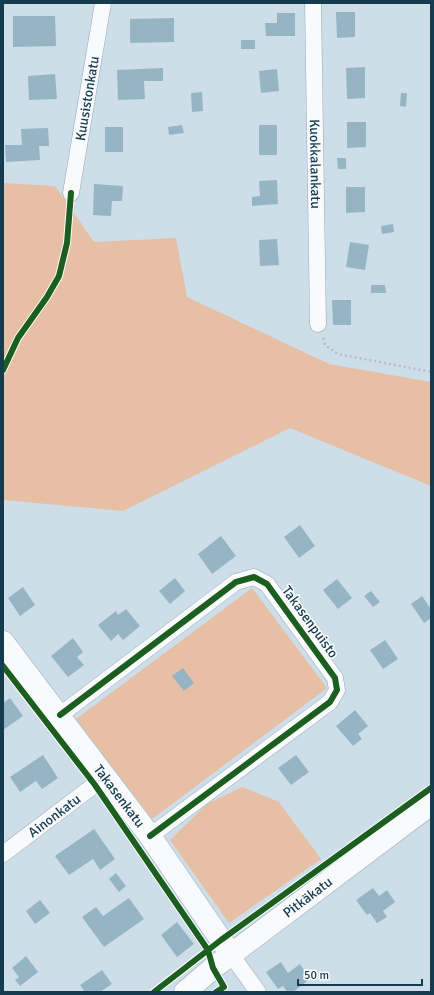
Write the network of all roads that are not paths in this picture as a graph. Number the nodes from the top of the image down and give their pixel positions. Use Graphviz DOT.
graph roads {
  1 [pos="103,3"];
  2 [pos="313,3"];
  3 [pos="71,193"];
  4 [pos="318,324"];
  5 [pos="3,642"];
  6 [pos="60,716"];
  7 [pos="105,777"];
  8 [pos="431,804"];
  9 [pos="150,836"];
  10 [pos="3,854"];
  11 [pos="232,956"];
  12 [pos="185,992"];
  13 [pos="258,992"];
  1 -- 3 [label="street, Kuusistonkatu"];
  2 -- 4 [label="street, Kuokkalankatu"];
  5 -- 6 [label="street, Takasenkatu"];
  6 -- 7 [label="street, Takasenkatu"];
  6 -- 9 [label="street, Takasenpuisto"];
  7 -- 9 [label="street, Takasenkatu"];
  7 -- 10 [label="street, Ainonkatu"];
  8 -- 11 [label="street, Pitkäkatu"];
  9 -- 11 [label="street, Takasenkatu"];
  11 -- 12 [label="street, Pitkäkatu"];
  11 -- 13 [label="street, Takasenkatu"];
}
